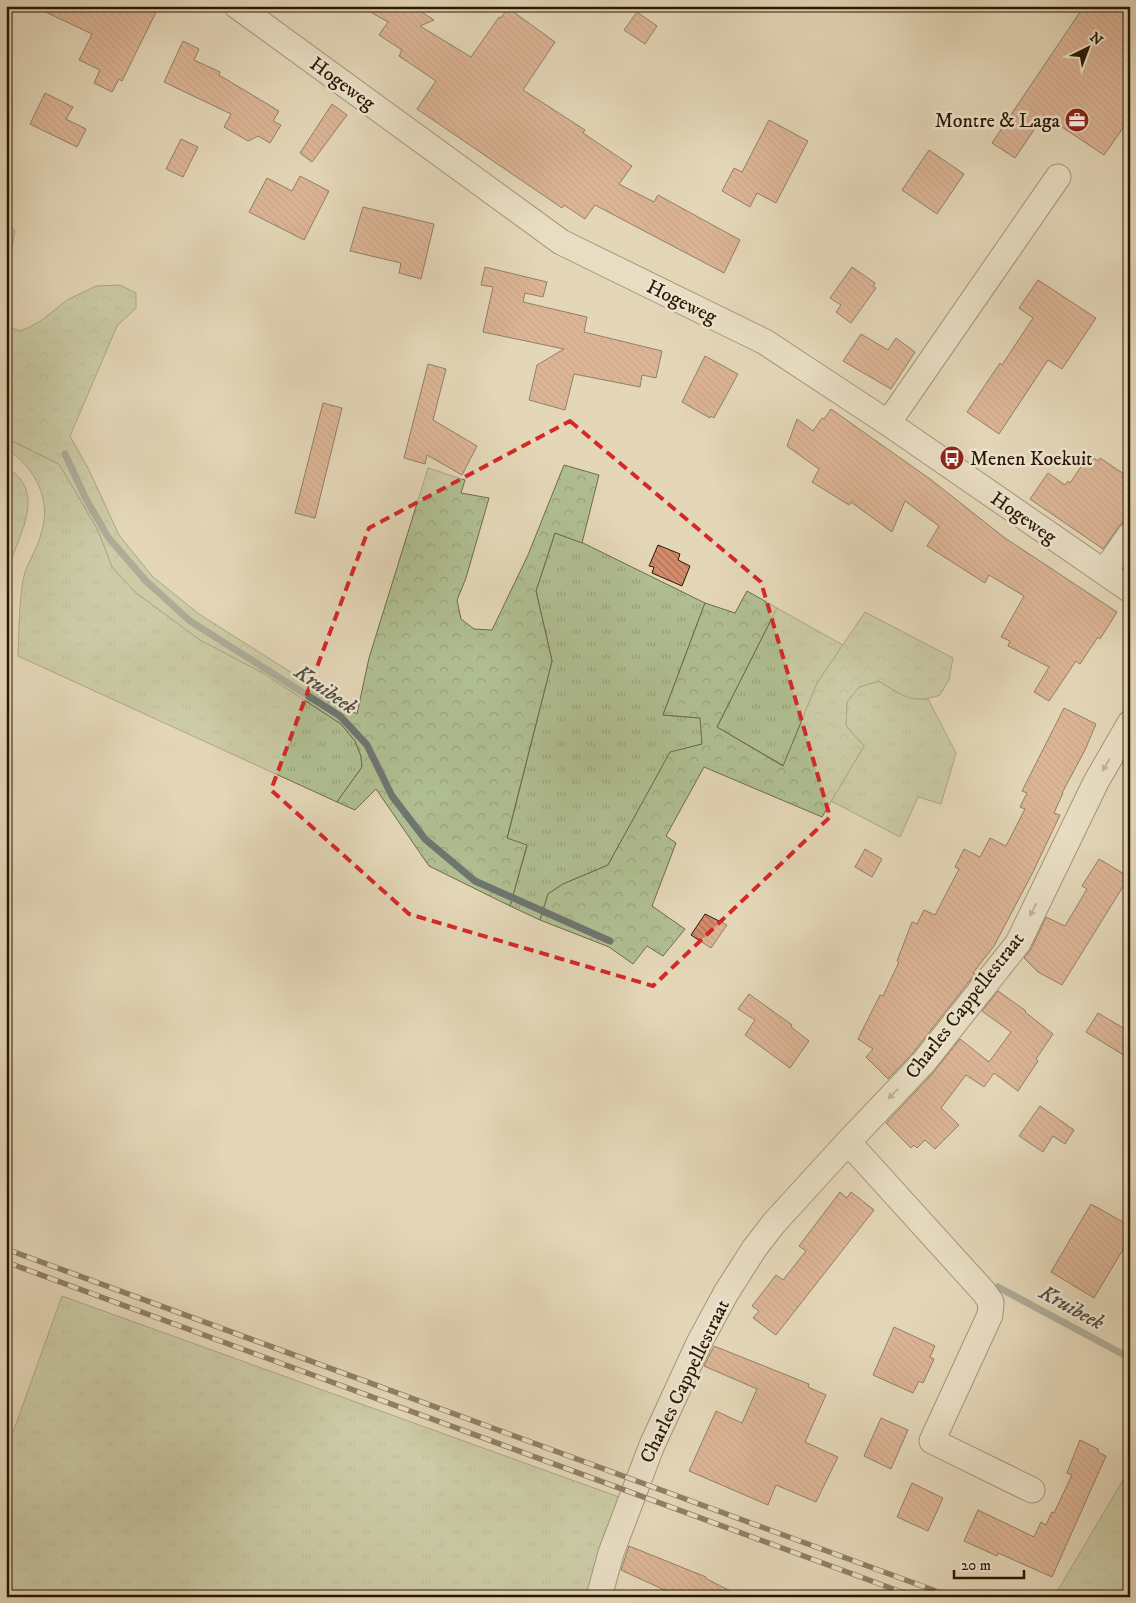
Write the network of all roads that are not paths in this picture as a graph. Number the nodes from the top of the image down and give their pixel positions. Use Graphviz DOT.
graph roads {
  1 [pos="238,7"];
  2 [pos="1058,177"];
  3 [pos="888,423"];
  4 [pos="1130,535"];
  5 [pos="1104,572"];
  6 [pos="1130,590"];
  7 [pos="1130,722"];
  8 [pos="848,1142"];
  9 [pos="1032,1490"];
  10 [pos="599,1597"];
  1 -- 3 [label="street, Hogeweg"];
  2 -- 3 [label="street"];
  3 -- 5 [label="street, Hogeweg"];
  4 -- 5 [label="street"];
  5 -- 6 [label="street, Hogeweg"];
  7 -- 8 [label="street, Charles Cappellestraat, one-way"];
  8 -- 9 [label="street"];
  8 -- 10 [label="street, Charles Cappellestraat"];
}
